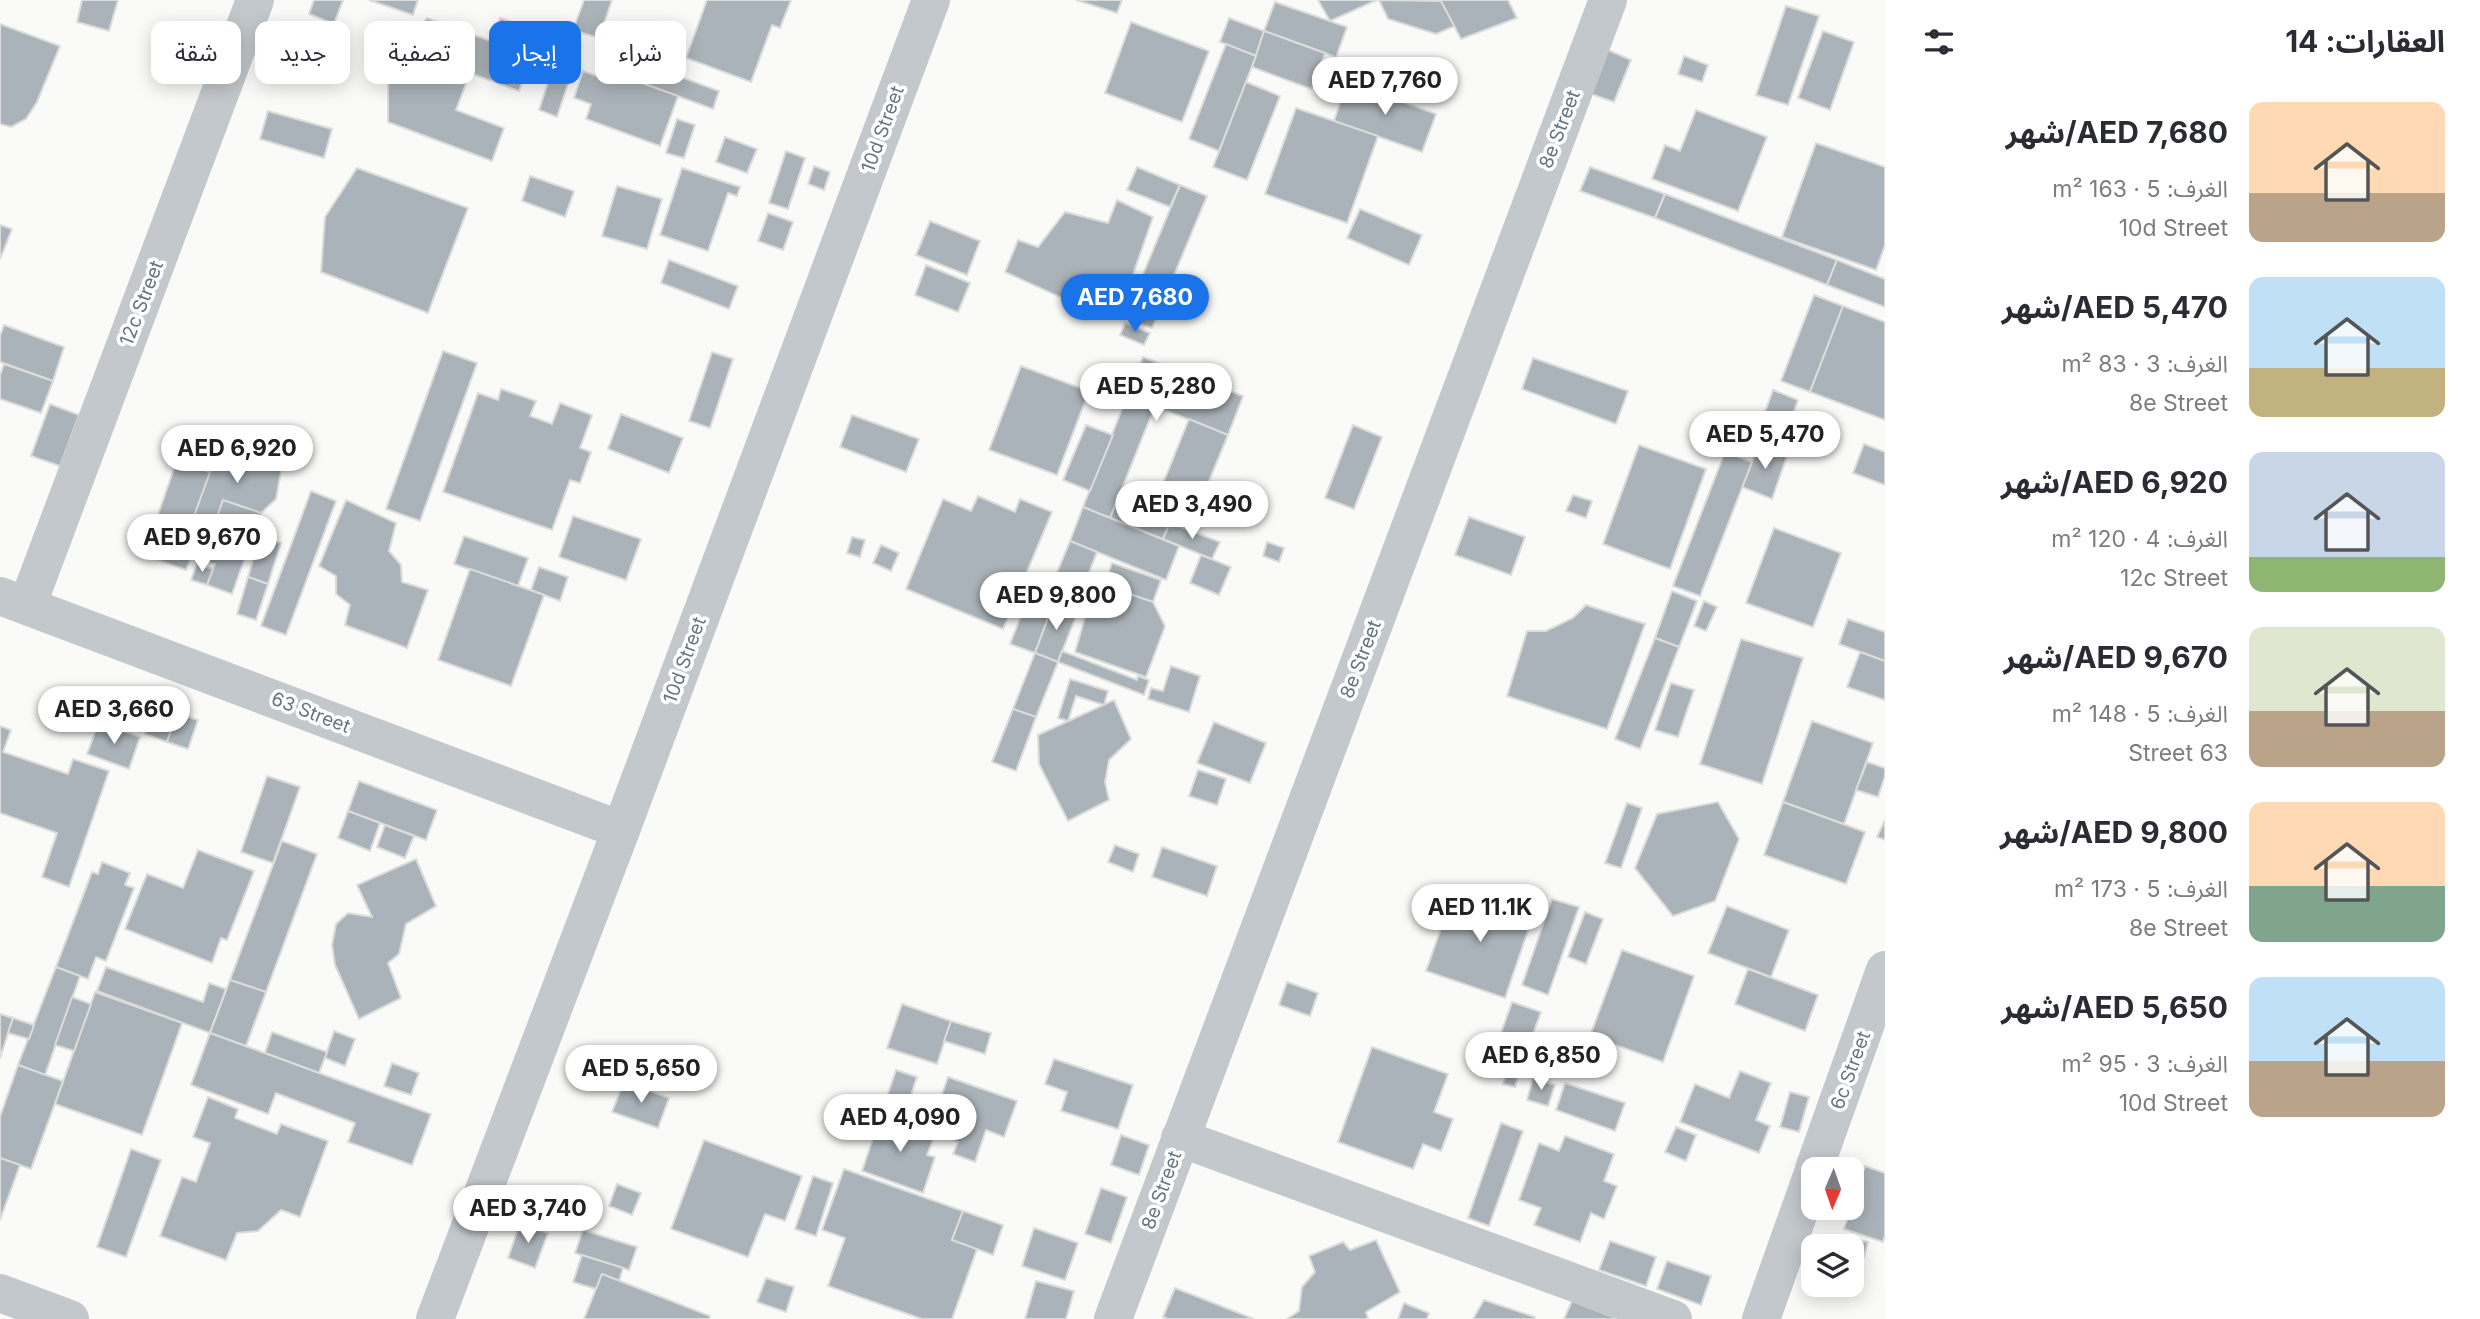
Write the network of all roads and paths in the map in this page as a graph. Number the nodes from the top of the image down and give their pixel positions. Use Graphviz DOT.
graph roads {
  1 [pos="256,0"];
  2 [pos="931,0"];
  3 [pos="1608,0"];
  4 [pos="14,601"];
  5 [pos="621,830"];
  6 [pos="1885,970"];
  7 [pos="1180,1138"];
  8 [pos="1819,1157"];
  9 [pos="1801,1207"];
  10 [pos="0,1293"];
  11 [pos="70,1319"];
  12 [pos="435,1319"];
  13 [pos="1113,1319"];
  14 [pos="1672,1319"];
  15 [pos="1761,1319"];
  1 -- 4 [label="street, 12c Street"];
  2 -- 5 [label="street, 10d Street"];
  3 -- 7 [label="street, 8e Street"];
  4 -- 5 [label="street, 63 Street"];
  5 -- 12 [label="street, 10d Street"];
  6 -- 8 [label="street, 6c Street"];
  7 -- 13 [label="street, 8e Street"];
  7 -- 14 [label="street"];
  9 -- 15 [label="street, 6c Street"];
  10 -- 11 [label="street"];
}
